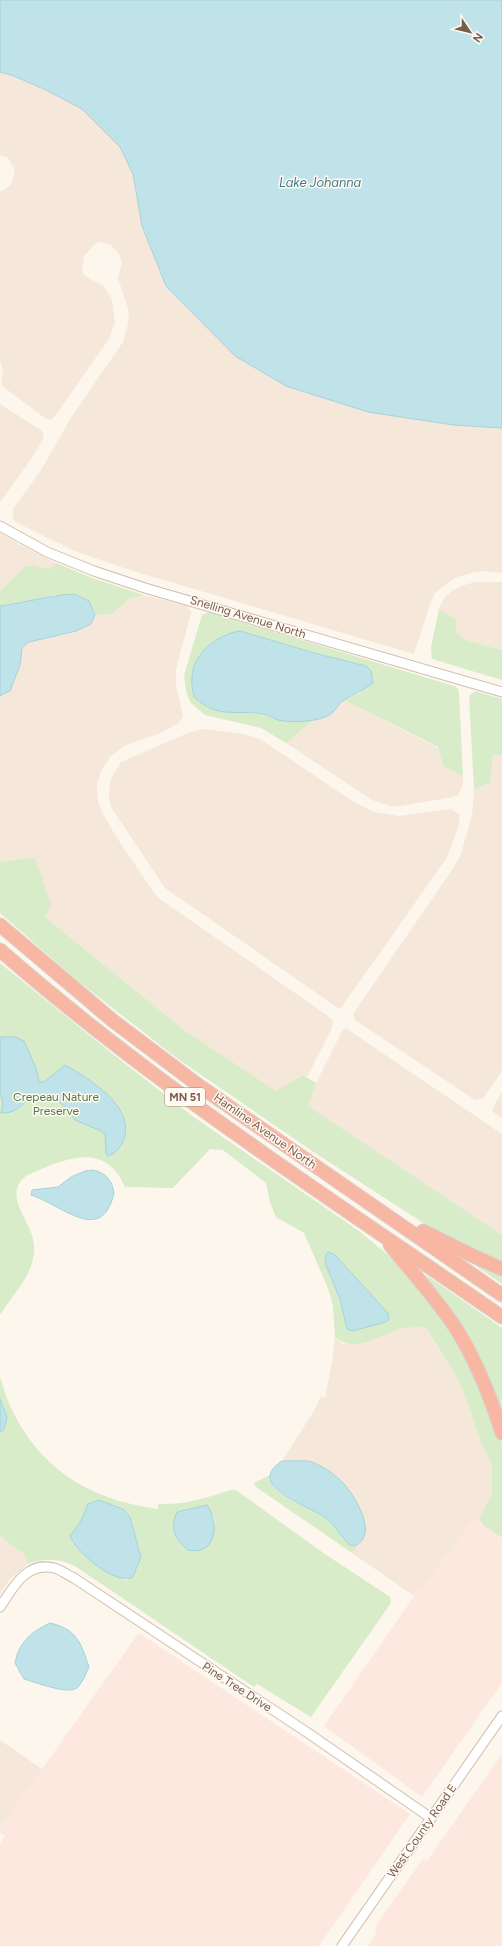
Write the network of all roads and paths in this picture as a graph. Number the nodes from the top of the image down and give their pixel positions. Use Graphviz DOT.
graph roads {
  1 [pos="0,526"];
  2 [pos="502,692"];
  3 [pos="0,925"];
  4 [pos="0,950"];
  5 [pos="373,1205"];
  6 [pos="380,1233"];
  7 [pos="502,1269"];
  8 [pos="502,1294"];
  9 [pos="502,1317"];
  10 [pos="502,1433"];
  11 [pos="0,1606"];
  12 [pos="502,1716"];
  13 [pos="432,1818"];
  14 [pos="342,1946"];
  1 -- 2 [label="street, Snelling Avenue North"];
  3 -- 5 [label="highway, Hamline Avenue North / MN 51"];
  4 -- 6 [label="highway, Hamline Avenue North / MN 51"];
  5 -- 7 [label="highway"];
  5 -- 8 [label="highway, Hamline Avenue North / MN 51"];
  6 -- 9 [label="highway, Hamline Avenue North / MN 51"];
  6 -- 10 [label="highway"];
  11 -- 13 [label="street, Pine Tree Drive"];
  12 -- 13 [label="street, West County Road E"];
  13 -- 14 [label="street, West County Road E"];
}
